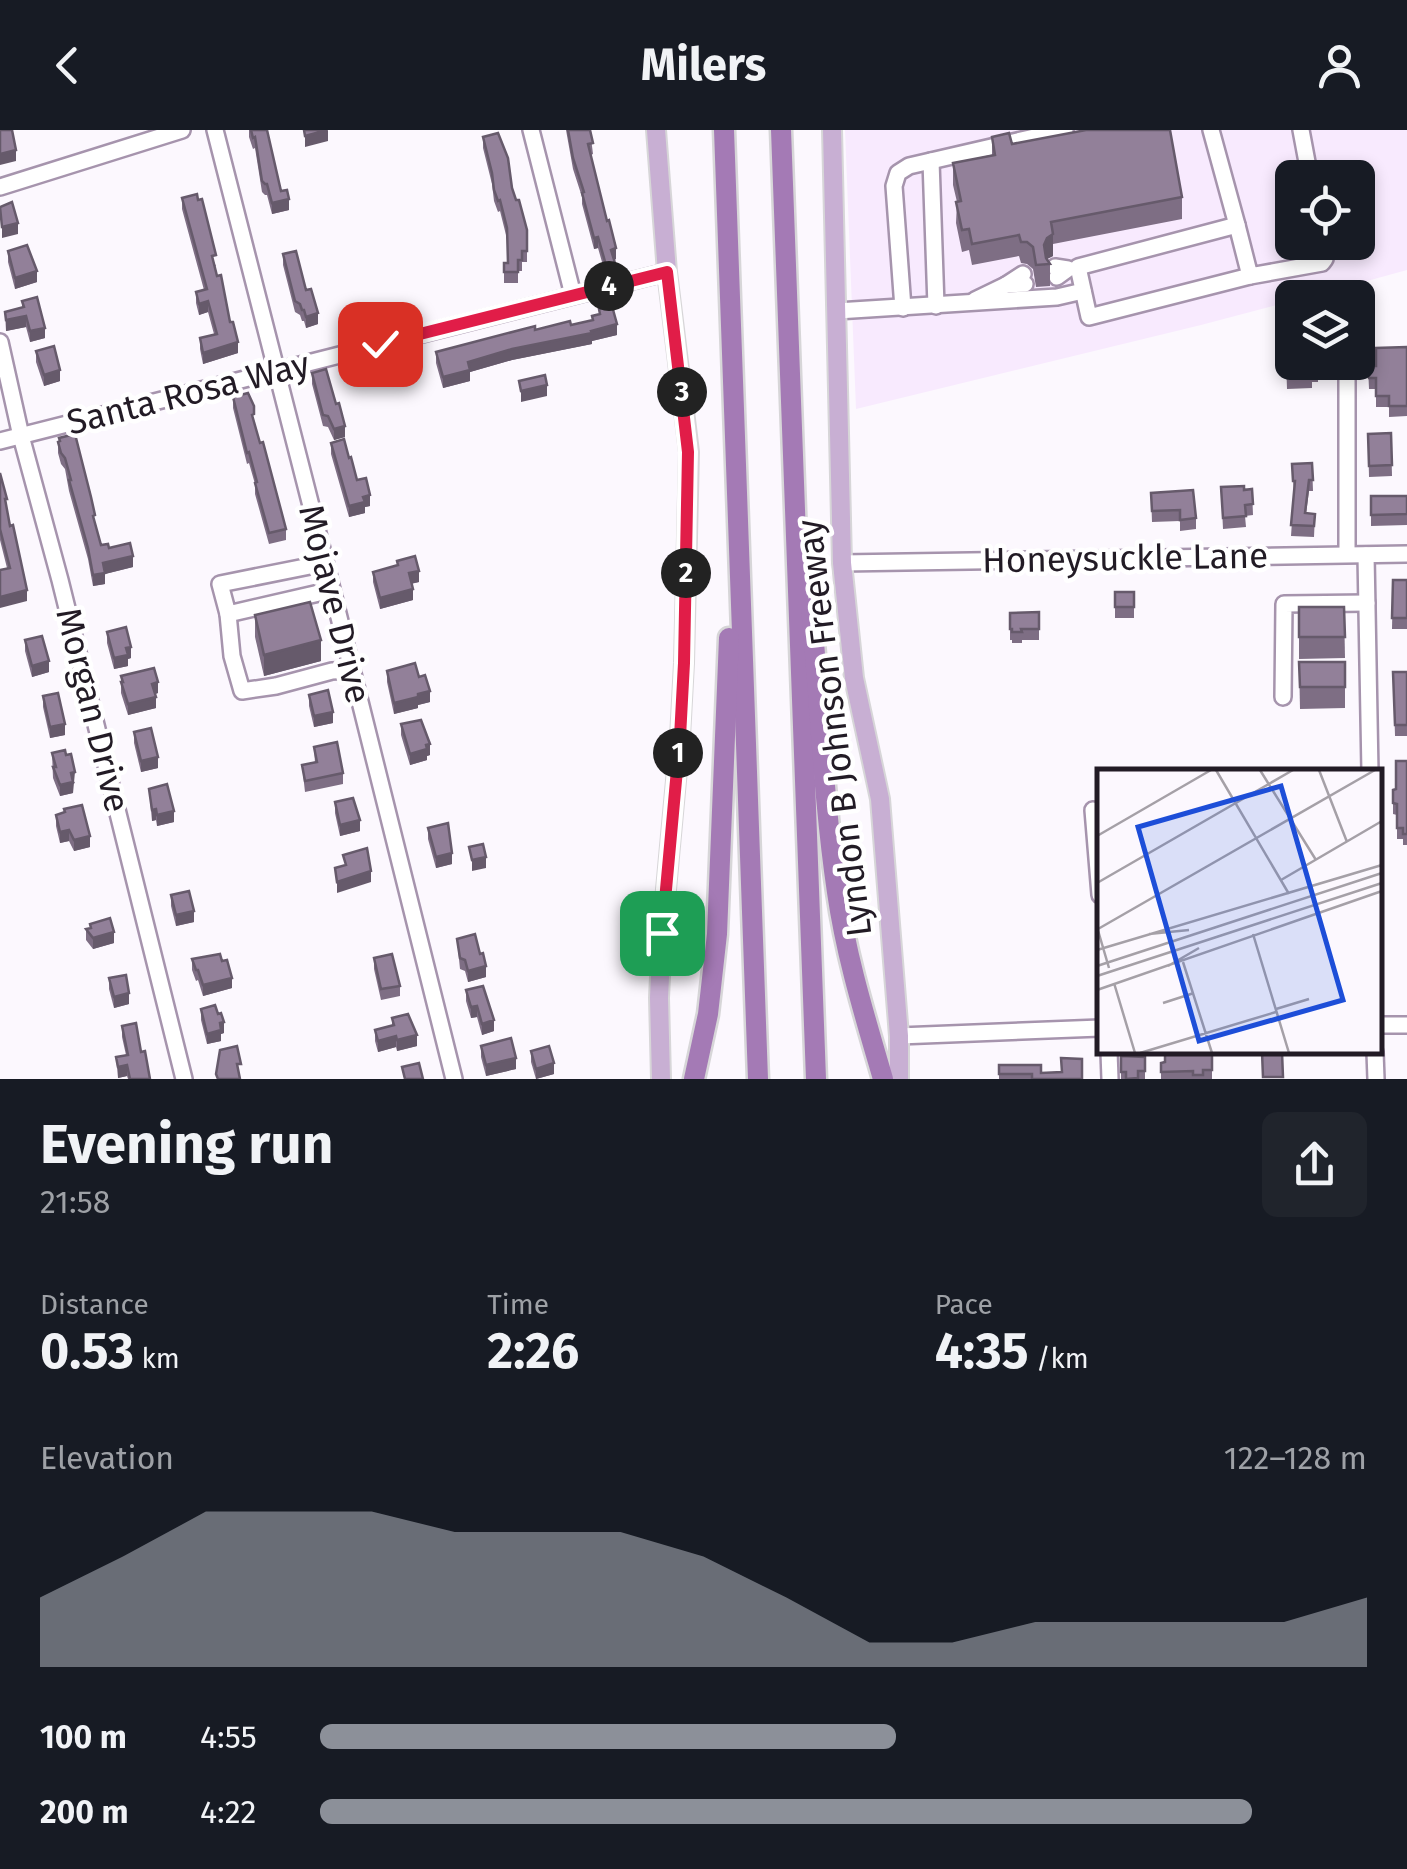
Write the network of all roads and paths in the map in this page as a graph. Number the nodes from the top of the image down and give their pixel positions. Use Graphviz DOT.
graph roads {
  1 [pos="182,130"];
  2 [pos="214,130"];
  3 [pos="531,130"];
  4 [pos="656,130"];
  5 [pos="724,130"];
  6 [pos="781,130"];
  7 [pos="832,130"];
  8 [pos="1064,130"];
  9 [pos="1210,130"];
  10 [pos="1301,130"];
  11 [pos="1307,160"];
  12 [pos="931,161"];
  13 [pos="0,187"];
  14 [pos="1236,226"];
  15 [pos="1324,260"];
  16 [pos="667,272"];
  17 [pos="1250,276"];
  18 [pos="1024,279"];
  19 [pos="1084,292"];
  20 [pos="573,295"];
  21 [pos="967,304"];
  22 [pos="936,306"];
  23 [pos="902,308"];
  24 [pos="837,311"];
  25 [pos="0,342"];
  26 [pos="277,371"];
  27 [pos="1347,380"];
  28 [pos="733,396"];
  29 [pos="791,396"];
  30 [pos="20,436"];
  31 [pos="0,441"];
  32 [pos="1347,554"];
  33 [pos="1407,554"];
  34 [pos="1366,555"];
  35 [pos="326,563"];
  36 [pos="842,563"];
  37 [pos="332,590"];
  38 [pos="1367,603"];
  39 [pos="228,614"];
  40 [pos="352,670"];
  41 [pos="1283,697"];
  42 [pos="1370,769"];
  43 [pos="1093,810"];
  44 [pos="1097,859"];
  45 [pos="1407,1024"];
  46 [pos="1382,1025"];
  47 [pos="1097,1028"];
  48 [pos="900,1036"];
  49 [pos="1109,1054"];
  50 [pos="184,1079"];
  51 [pos="454,1079"];
  52 [pos="662,1079"];
  53 [pos="694,1079"];
  54 [pos="758,1079"];
  55 [pos="816,1079"];
  56 [pos="882,1079"];
  57 [pos="899,1079"];
  58 [pos="1110,1079"];
  1 -- 13 [label="street"];
  2 -- 26 [label="street, Mojave Drive"];
  3 -- 20 [label="street"];
  4 -- 16 [label="main road"];
  5 -- 28 [label="highway, Lyndon B Johnson Freeway"];
  6 -- 29 [label="highway, Lyndon B Johnson Freeway"];
  7 -- 24 [label="main road, Lyndon B Johnson Freeway"];
  8 -- 12 [label="street"];
  9 -- 14 [label="street"];
  10 -- 11 [label="street"];
  12 -- 22 [label="street"];
  12 -- 23 [label="street"];
  14 -- 17 [label="street"];
  14 -- 19 [label="street"];
  15 -- 17 [label="street"];
  16 -- 20 [label="street, Santa Rosa Way"];
  16 -- 52 [label="main road"];
  17 -- 19 [label="street"];
  18 -- 21 [label="street"];
  19 -- 21 [label="street"];
  20 -- 26 [label="street, Santa Rosa Way"];
  21 -- 22 [label="street"];
  22 -- 23 [label="street"];
  23 -- 24 [label="street"];
  24 -- 36 [label="main road, Lyndon B Johnson Freeway"];
  25 -- 30 [label="street, Morgan Drive"];
  26 -- 30 [label="street, Santa Rosa Way"];
  26 -- 35 [label="street, Mojave Drive"];
  27 -- 32 [label="street"];
  28 -- 53 [label="highway"];
  28 -- 54 [label="highway, Lyndon B Johnson Freeway"];
  29 -- 55 [label="highway, Lyndon B Johnson Freeway"];
  29 -- 56 [label="highway"];
  30 -- 31 [label="street, Santa Rosa Way"];
  30 -- 50 [label="street, Morgan Drive"];
  32 -- 34 [label="street, Honeysuckle Lane"];
  32 -- 36 [label="street, Honeysuckle Lane"];
  33 -- 34 [label="street, Honeysuckle Lane"];
  34 -- 38 [label="street"];
  35 -- 37 [label="street, Mojave Drive"];
  35 -- 39 [label="street"];
  36 -- 48 [label="main road, Lyndon B Johnson Freeway"];
  37 -- 39 [label="street"];
  37 -- 40 [label="street, Mojave Drive"];
  38 -- 41 [label="street"];
  38 -- 42 [label="street"];
  39 -- 40 [label="street"];
  40 -- 51 [label="street, Mojave Drive"];
  43 -- 44 [label="street"];
  45 -- 46 [label="street"];
  47 -- 48 [label="street"];
  48 -- 57 [label="main road, Lyndon B Johnson Freeway"];
  49 -- 58 [label="street"];
}
